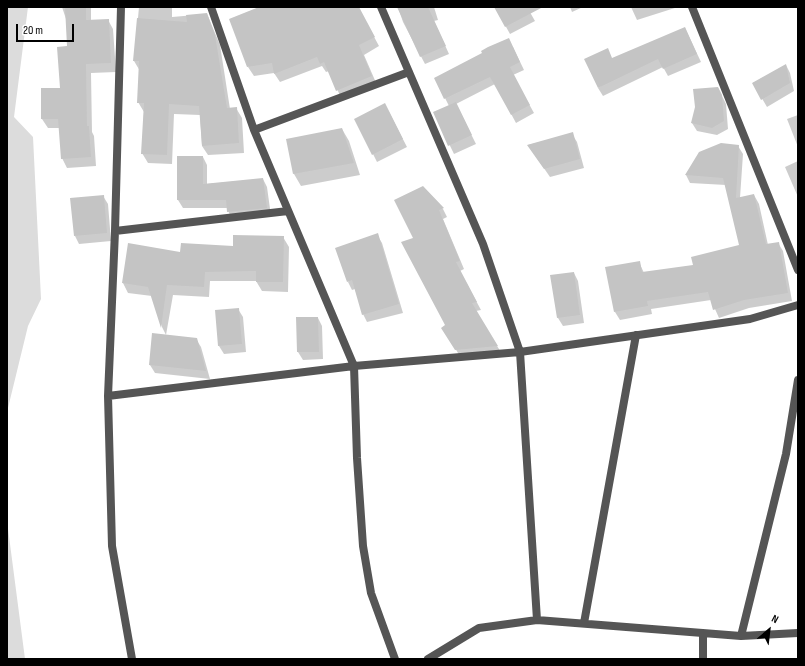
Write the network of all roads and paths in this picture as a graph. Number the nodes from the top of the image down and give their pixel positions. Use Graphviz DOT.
graph roads {
  1 [pos="121,7"];
  2 [pos="211,7"];
  3 [pos="382,7"];
  4 [pos="692,7"];
  5 [pos="409,72"];
  6 [pos="254,130"];
  7 [pos="288,211"];
  8 [pos="115,231"];
  9 [pos="798,270"];
  10 [pos="798,305"];
  11 [pos="636,334"];
  12 [pos="520,352"];
  13 [pos="354,366"];
  14 [pos="798,380"];
  15 [pos="108,396"];
  16 [pos="537,620"];
  17 [pos="584,623"];
  18 [pos="798,633"];
  19 [pos="703,634"];
  20 [pos="740,636"];
  21 [pos="132,659"];
  22 [pos="395,659"];
  23 [pos="428,659"];
  24 [pos="703,659"];
  1 -- 8 [label="street"];
  2 -- 6 [label="street"];
  3 -- 5 [label="street"];
  4 -- 9 [label="street"];
  5 -- 6 [label="street"];
  5 -- 12 [label="street"];
  6 -- 7 [label="street"];
  7 -- 8 [label="street"];
  7 -- 13 [label="street"];
  8 -- 15 [label="street"];
  10 -- 11 [label="street"];
  11 -- 12 [label="street"];
  11 -- 17 [label="street"];
  12 -- 13 [label="street"];
  12 -- 16 [label="street"];
  13 -- 15 [label="street"];
  13 -- 22 [label="street"];
  14 -- 20 [label="street"];
  15 -- 21 [label="street"];
  16 -- 17 [label="street"];
  16 -- 23 [label="street"];
  17 -- 19 [label="street"];
  18 -- 20 [label="street"];
  19 -- 20 [label="street"];
  19 -- 24 [label="street"];
}
